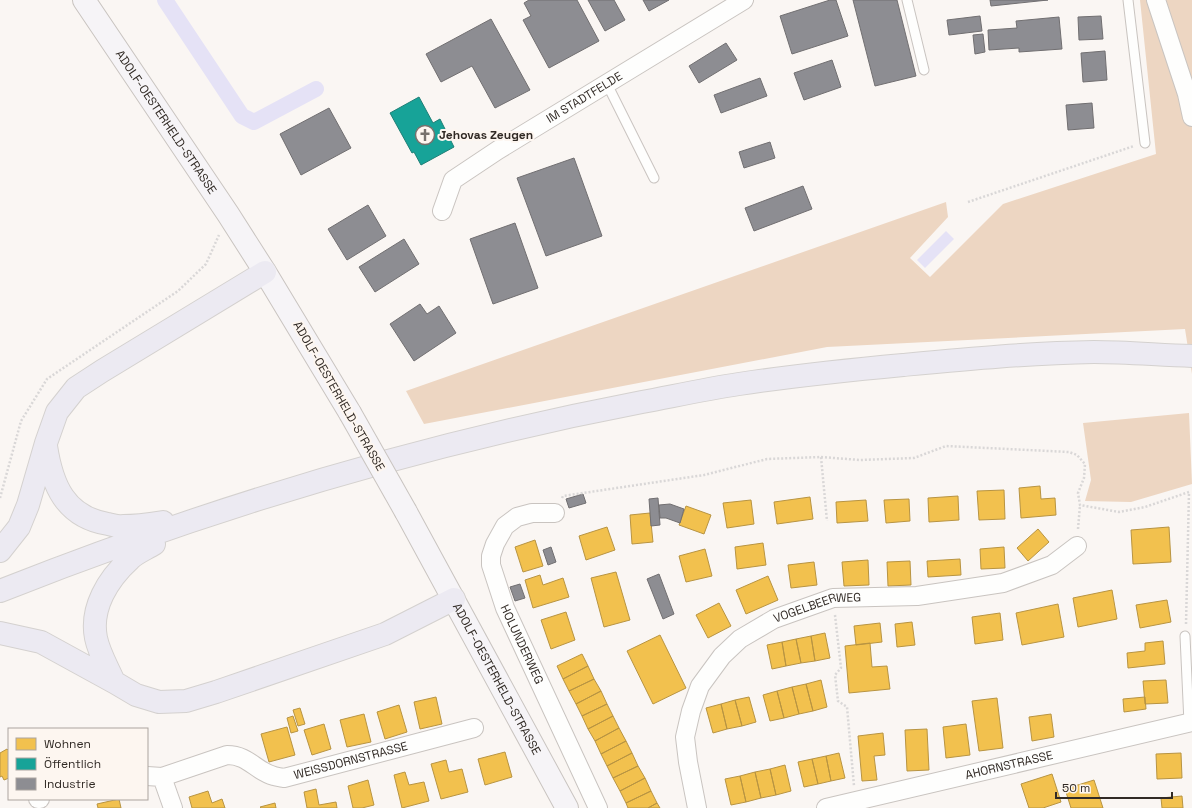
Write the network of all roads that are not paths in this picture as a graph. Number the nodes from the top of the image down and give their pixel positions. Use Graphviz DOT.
graph roads {
  1 [pos="84,0"];
  2 [pos="744,0"];
  3 [pos="907,0"];
  4 [pos="1128,0"];
  5 [pos="1156,0"];
  6 [pos="924,70"];
  7 [pos="607,84"];
  8 [pos="1192,117"];
  9 [pos="1145,143"];
  10 [pos="654,178"];
  11 [pos="442,211"];
  12 [pos="265,272"];
  13 [pos="1192,356"];
  14 [pos="46,443"];
  15 [pos="555,513"];
  16 [pos="197,519"];
  17 [pos="1077,546"];
  18 [pos="0,551"];
  19 [pos="0,591"];
  20 [pos="454,599"];
  21 [pos="0,633"];
  22 [pos="1185,636"];
  23 [pos="114,682"];
  24 [pos="1190,723"];
  25 [pos="474,728"];
  26 [pos="155,776"];
  27 [pos="857,805"];
  28 [pos="173,808"];
  29 [pos="567,808"];
  30 [pos="598,808"];
  31 [pos="697,808"];
  32 [pos="826,808"];
  1 -- 12 [label="street, ADOLF-OESTERHELD-STRASSE"];
  2 -- 7 [label="street, IM STADTFELDE"];
  3 -- 6 [label="lane"];
  4 -- 9 [label="lane"];
  5 -- 8 [label="street"];
  7 -- 10 [label="lane"];
  7 -- 11 [label="street, IM STADTFELDE"];
  12 -- 14 [label="main road"];
  12 -- 20 [label="street, ADOLF-OESTERHELD-STRASSE, bridge"];
  13 -- 16 [label="main road"];
  14 -- 16 [label="main road"];
  14 -- 18 [label="main road"];
  15 -- 30 [label="street, HOLUNDERWEG"];
  16 -- 19 [label="main road"];
  16 -- 23 [label="main road"];
  17 -- 31 [label="street, VOGELBEERWEG"];
  20 -- 23 [label="main road"];
  20 -- 29 [label="street, ADOLF-OESTERHELD-STRASSE"];
  21 -- 23 [label="main road"];
  22 -- 24 [label="lane"];
  24 -- 27 [label="street, AHORNSTRASSE"];
  25 -- 26 [label="street, WEISSDORNSTRASSE"];
  26 -- 28 [label="street"];
  27 -- 32 [label="street, AHORNSTRASSE"];
}
